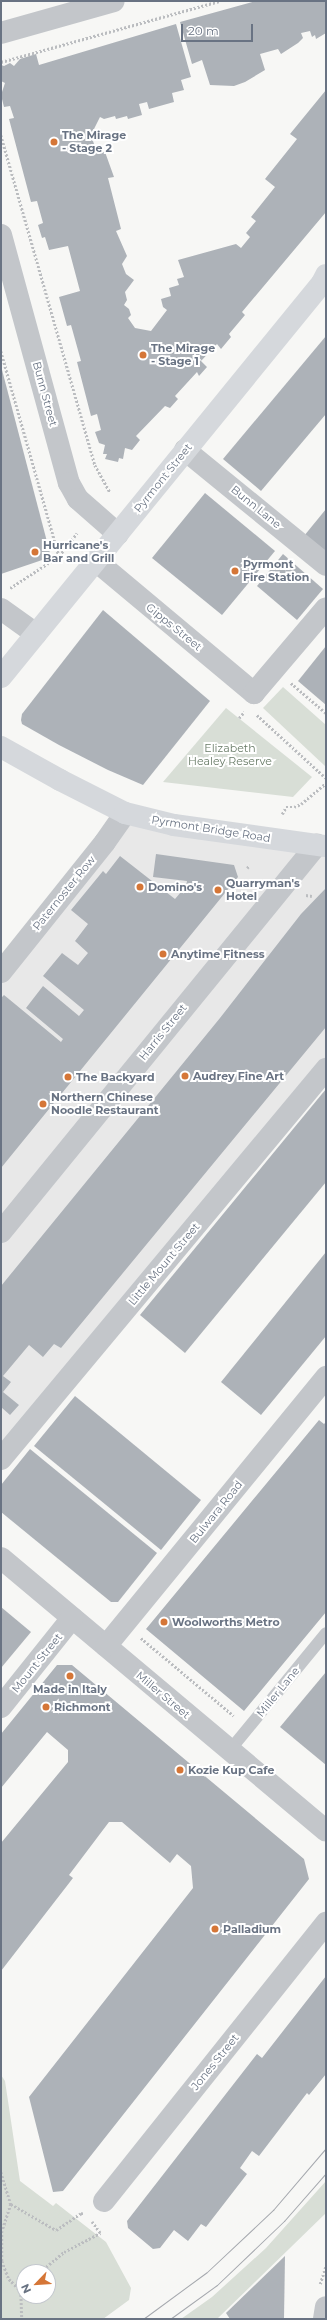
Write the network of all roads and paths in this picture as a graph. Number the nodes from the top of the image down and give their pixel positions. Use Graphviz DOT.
graph roads {
  1 [pos="114,1"];
  2 [pos="219,1"];
  3 [pos="1,33"];
  4 [pos="1,62"];
  5 [pos="1,135"];
  6 [pos="1,236"];
  7 [pos="325,279"];
  8 [pos="9,293"];
  9 [pos="1,351"];
  10 [pos="185,450"];
  11 [pos="110,492"];
  12 [pos="77,533"];
  13 [pos="118,534"];
  14 [pos="59,556"];
  15 [pos="96,562"];
  16 [pos="326,565"];
  17 [pos="4,599"];
  18 [pos="326,608"];
  19 [pos="36,634"];
  20 [pos="1,677"];
  21 [pos="286,679"];
  22 [pos="254,702"];
  23 [pos="326,713"];
  24 [pos="1,747"];
  25 [pos="326,778"];
  26 [pos="326,783"];
  27 [pos="125,812"];
  28 [pos="282,814"];
  29 [pos="324,843"];
  30 [pos="1,972"];
  31 [pos="326,1069"];
  32 [pos="1,1232"];
  33 [pos="326,1377"];
  34 [pos="1,1459"];
  35 [pos="1,1558"];
  36 [pos="72,1618"];
  37 [pos="135,1633"];
  38 [pos="326,1633"];
  39 [pos="106,1646"];
  40 [pos="1,1707"];
  41 [pos="238,1720"];
  42 [pos="230,1750"];
  43 [pos="326,1831"];
  44 [pos="326,1923"];
  45 [pos="1,2172"];
  46 [pos="104,2201"];
  47 [pos="11,2204"];
  48 [pos="86,2216"];
  49 [pos="90,2219"];
  50 [pos="50,2264"];
  51 [pos="16,2284"];
  52 [pos="23,2304"];
  53 [pos="326,2307"];
  54 [pos="22,2319"];
  55 [pos="324,2319"];
  1 -- 3 [label="street"];
  2 -- 4 [label="path"];
  5 -- 11 [label="path"];
  6 -- 8 [label="street, Bunn Street"];
  7 -- 10 [label="main road, Pyrmont Street"];
  8 -- 13 [label="street, Bunn Street"];
  9 -- 14 [label="path"];
  10 -- 13 [label="main road, Pyrmont Street"];
  10 -- 16 [label="street, Bunn Lane"];
  12 -- 14 [label="path"];
  13 -- 15 [label="main road, Pyrmont Street"];
  14 -- 17 [label="path"];
  15 -- 19 [label="main road, Pyrmont Street"];
  15 -- 22 [label="street, Gipps Street"];
  17 -- 19 [label="street"];
  18 -- 22 [label="street"];
  19 -- 20 [label="main road, Pyrmont Street"];
  21 -- 23 [label="path"];
  22 -- 25 [label="path"];
  24 -- 27 [label="main road, Pyrmont Bridge Road"];
  26 -- 28 [label="path"];
  27 -- 29 [label="main road, Pyrmont Bridge Road"];
  27 -- 30 [label="street, Paternoster Row"];
  29 -- 32 [label="street, Harris Street"];
  31 -- 34 [label="street, Little Mount Street"];
  33 -- 39 [label="street, Bulwara Road"];
  35 -- 36 [label="street, Miller Street"];
  36 -- 39 [label="street, Miller Street"];
  36 -- 40 [label="street, Mount Street"];
  37 -- 41 [label="path"];
  38 -- 42 [label="lane, Miller Lane"];
  39 -- 42 [label="street, Miller Street"];
  42 -- 43 [label="street, Miller Street"];
  44 -- 46 [label="street, Jones Street"];
  45 -- 47 [label="path"];
  47 -- 48 [label="path"];
  47 -- 51 [label="path"];
  49 -- 50 [label="path"];
  52 -- 54 [label="path"];
  53 -- 55 [label="street"];
}
